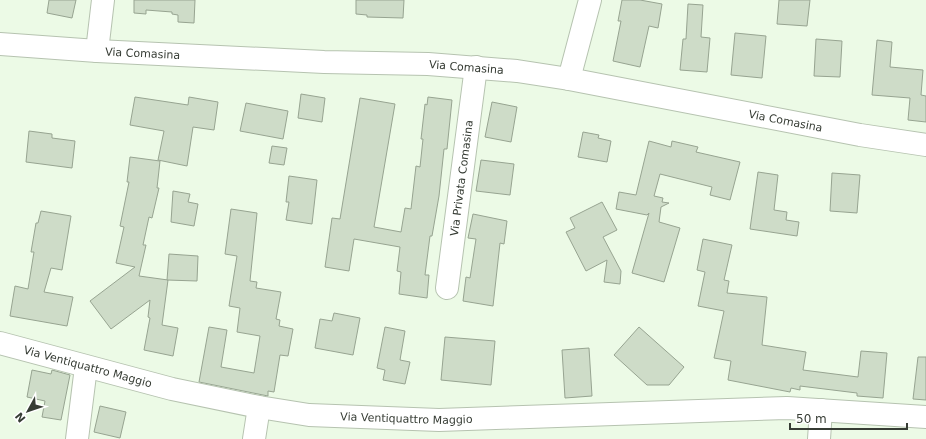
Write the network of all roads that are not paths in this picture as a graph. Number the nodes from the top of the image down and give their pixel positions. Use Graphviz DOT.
graph roads {
  1 [pos="103,0"];
  2 [pos="590,0"];
  3 [pos="0,44"];
  4 [pos="98,51"];
  5 [pos="476,67"];
  6 [pos="569,79"];
  7 [pos="926,145"];
  8 [pos="447,288"];
  9 [pos="0,343"];
  10 [pos="86,367"];
  11 [pos="259,407"];
  12 [pos="821,410"];
  13 [pos="926,417"];
  14 [pos="439,430"];
  15 [pos="77,439"];
  16 [pos="254,439"];
  17 [pos="820,439"];
  1 -- 4 [label="street"];
  2 -- 6 [label="street"];
  3 -- 4 [label="street, Via Comasina"];
  4 -- 5 [label="street, Via Comasina"];
  5 -- 6 [label="street, Via Comasina"];
  5 -- 8 [label="street, Via Privata Comasina"];
  6 -- 7 [label="street, Via Comasina"];
  9 -- 10 [label="street, Via Ventiquattro Maggio"];
  10 -- 11 [label="street, Via Ventiquattro Maggio"];
  10 -- 15 [label="street"];
  11 -- 14 [label="street, Via Ventiquattro Maggio"];
  11 -- 16 [label="street"];
  12 -- 13 [label="street, Via Ventiquattro Maggio"];
  12 -- 14 [label="street, Via Ventiquattro Maggio"];
  12 -- 17 [label="street"];
}
